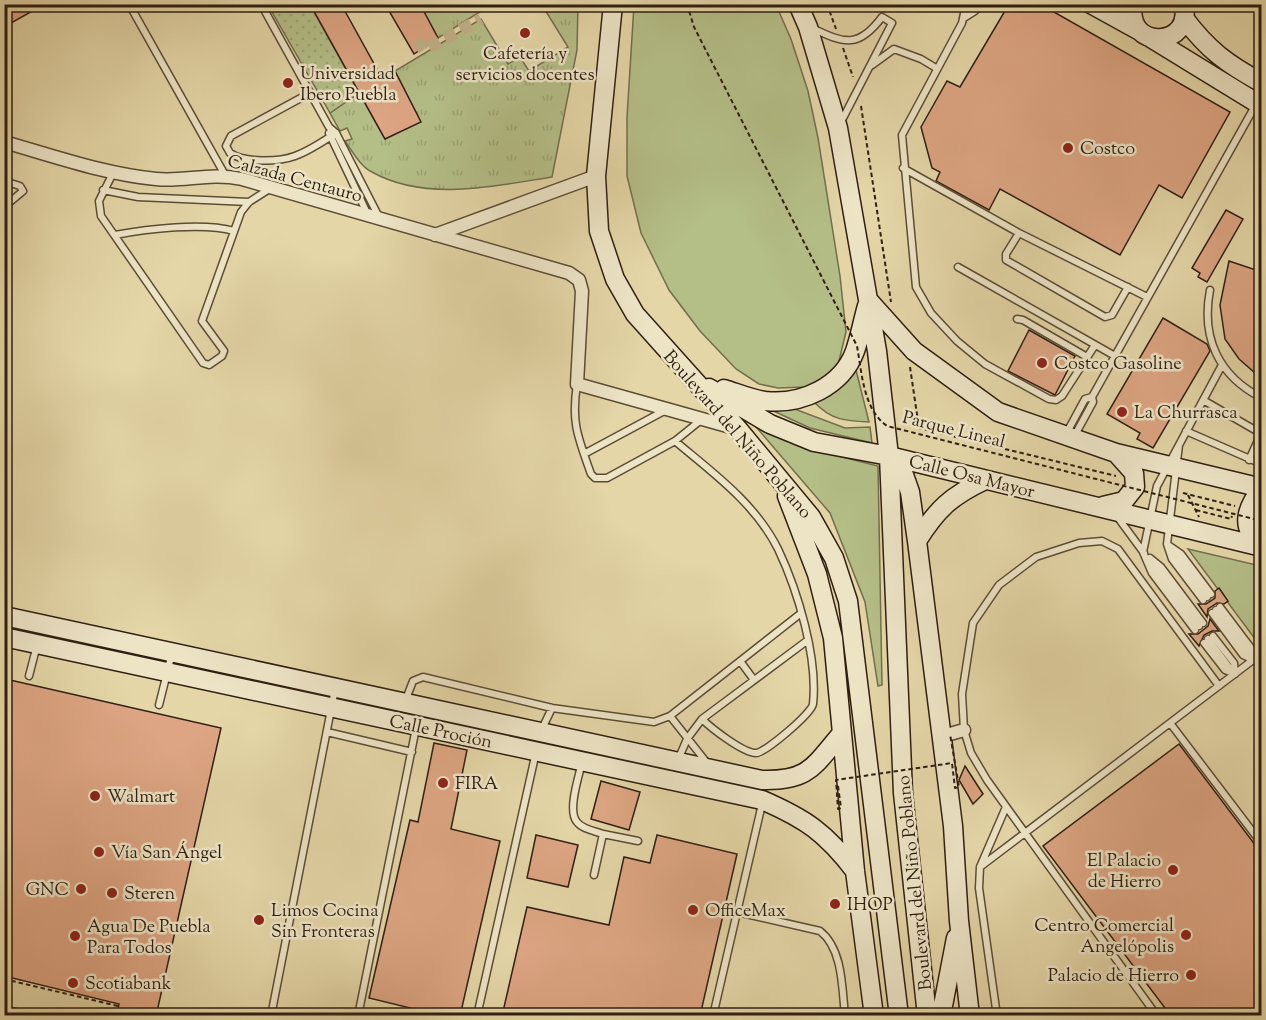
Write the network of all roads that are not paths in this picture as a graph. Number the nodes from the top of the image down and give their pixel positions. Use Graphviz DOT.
graph roads {
  1 [pos="129,4"];
  2 [pos="261,4"];
  3 [pos="613,4"];
  4 [pos="798,4"];
  5 [pos="966,4"];
  6 [pos="979,4"];
  7 [pos="1091,4"];
  8 [pos="1133,4"];
  9 [pos="1185,9"];
  10 [pos="964,18"];
  11 [pos="808,27"];
  12 [pos="1145,35"];
  13 [pos="869,67"];
  14 [pos="936,68"];
  15 [pos="1262,83"];
  16 [pos="310,93"];
  17 [pos="1259,104"];
  18 [pos="329,126"];
  19 [pos="838,128"];
  20 [pos="336,133"];
  21 [pos="330,137"];
  22 [pos="4,142"];
  23 [pos="903,168"];
  24 [pos="113,173"];
  25 [pos="225,176"];
  26 [pos="596,176"];
  27 [pos="4,181"];
  28 [pos="271,188"];
  29 [pos="104,190"];
  30 [pos="249,202"];
  31 [pos="4,207"];
  32 [pos="375,218"];
  33 [pos="234,231"];
  34 [pos="1019,233"];
  35 [pos="115,235"];
  36 [pos="435,235"];
  37 [pos="958,267"];
  38 [pos="1128,286"];
  39 [pos="1210,290"];
  40 [pos="1147,297"];
  41 [pos="869,300"];
  42 [pos="1017,320"];
  43 [pos="1095,345"];
  44 [pos="1115,356"];
  45 [pos="1087,357"];
  46 [pos="1222,365"];
  47 [pos="694,380"];
  48 [pos="577,384"];
  49 [pos="1262,398"];
  50 [pos="1203,400"];
  51 [pos="667,409"];
  52 [pos="701,420"];
  53 [pos="738,429"];
  54 [pos="1186,431"];
  55 [pos="1261,434"];
  56 [pos="1069,438"];
  57 [pos="675,441"];
  58 [pos="1179,444"];
  59 [pos="1116,453"];
  60 [pos="584,454"];
  61 [pos="890,456"];
  62 [pos="1249,460"];
  63 [pos="1257,462"];
  64 [pos="1172,467"];
  65 [pos="780,479"];
  66 [pos="985,480"];
  67 [pos="1262,488"];
  68 [pos="1105,508"];
  69 [pos="1255,515"];
  70 [pos="1150,520"];
  71 [pos="1171,524"];
  72 [pos="917,541"];
  73 [pos="1167,544"];
  74 [pos="1262,546"];
  75 [pos="1143,552"];
  76 [pos="800,614"];
  77 [pos="4,616"];
  78 [pos="1199,626"];
  79 [pos="4,637"];
  80 [pos="808,640"];
  81 [pos="37,644"];
  82 [pos="172,652"];
  83 [pos="1253,660"];
  84 [pos="740,661"];
  85 [pos="1262,664"];
  86 [pos="168,672"];
  87 [pos="1235,674"];
  88 [pos="29,676"];
  89 [pos="754,680"];
  90 [pos="1219,686"];
  91 [pos="336,688"];
  92 [pos="366,694"];
  93 [pos="405,703"];
  94 [pos="159,705"];
  95 [pos="332,708"];
  96 [pos="552,708"];
  97 [pos="362,714"];
  98 [pos="670,716"];
  99 [pos="702,719"];
  100 [pos="1170,723"];
  101 [pos="417,726"];
  102 [pos="964,730"];
  103 [pos="327,732"];
  104 [pos="540,732"];
  105 [pos="842,733"];
  106 [pos="950,734"];
  107 [pos="687,739"];
  108 [pos="536,752"];
  109 [pos="412,753"];
  110 [pos="582,762"];
  111 [pos="677,762"];
  112 [pos="712,770"];
  113 [pos="762,800"];
  114 [pos="1006,807"];
  115 [pos="1025,833"];
  116 [pos="603,834"];
  117 [pos="638,841"];
  118 [pos="1262,844"];
  119 [pos="980,867"];
  120 [pos="855,870"];
  121 [pos="594,875"];
  122 [pos="737,912"];
  123 [pos="959,921"];
  124 [pos="4,1009"];
  125 [pos="27,1015"];
  126 [pos="271,1016"];
  127 [pos="358,1016"];
  128 [pos="477,1016"];
  129 [pos="713,1016"];
  130 [pos="844,1016"];
  131 [pos="874,1016"];
  132 [pos="899,1016"];
  133 [pos="927,1016"];
  134 [pos="941,1016"];
  135 [pos="970,1016"];
  136 [pos="997,1016"];
  137 [pos="1157,1016"];
  1 -- 25 [label="lane"];
  2 -- 16 [label="lane"];
  3 -- 26 [label="main road, Boulevard del Niño Poblano"];
  4 -- 11 [label="main road, Boulevard del Niño Poblano"];
  5 -- 10 [label="lane"];
  6 -- 10 [label="lane"];
  7 -- 12 [label="main road"];
  8 -- 12 [label="main road"];
  9 -- 12 [label="main road"];
  9 -- 15 [label="main road"];
  10 -- 14 [label="lane"];
  11 -- 13 [label="lane"];
  11 -- 19 [label="main road, Boulevard del Niño Poblano"];
  12 -- 17 [label="main road"];
  13 -- 14 [label="lane"];
  13 -- 19 [label="lane"];
  14 -- 23 [label="lane"];
  16 -- 18 [label="lane"];
  16 -- 21 [label="lane"];
  17 -- 40 [label="lane"];
  18 -- 20 [label="lane"];
  18 -- 21 [label="lane"];
  19 -- 41 [label="main road, Boulevard del Niño Poblano"];
  20 -- 21 [label="lane"];
  20 -- 32 [label="lane"];
  21 -- 32 [label="lane"];
  22 -- 24 [label="street, Calzada Centauro"];
  23 -- 34 [label="lane"];
  23 -- 45 [label="lane"];
  24 -- 25 [label="street, Calzada Centauro"];
  24 -- 29 [label="lane"];
  25 -- 28 [label="street, Calzada Centauro"];
  26 -- 36 [label="street"];
  26 -- 47 [label="main road, Boulevard del Niño Poblano"];
  27 -- 31 [label="lane"];
  28 -- 30 [label="lane"];
  28 -- 32 [label="street, Calzada Centauro"];
  29 -- 30 [label="lane"];
  29 -- 35 [label="lane"];
  30 -- 33 [label="lane"];
  32 -- 36 [label="street, Calzada Centauro"];
  33 -- 35 [label="lane"];
  33 -- 35 [label="lane"];
  34 -- 38 [label="lane"];
  34 -- 38 [label="lane"];
  36 -- 48 [label="street, Calzada Centauro"];
  37 -- 43 [label="lane"];
  38 -- 40 [label="lane"];
  39 -- 46 [label="lane"];
  40 -- 44 [label="lane"];
  41 -- 47 [label="main road"];
  41 -- 56 [label="main road"];
  41 -- 61 [label="main road, Boulevard del Niño Poblano"];
  42 -- 45 [label="lane"];
  43 -- 44 [label="lane"];
  43 -- 45 [label="lane"];
  44 -- 56 [label="lane"];
  46 -- 49 [label="lane"];
  46 -- 50 [label="lane"];
  47 -- 53 [label="main road, Boulevard del Niño Poblano"];
  47 -- 61 [label="main road, Calle Osa Mayor"];
  48 -- 51 [label="street"];
  48 -- 60 [label="lane"];
  50 -- 54 [label="lane"];
  50 -- 55 [label="lane"];
  51 -- 52 [label="street"];
  51 -- 60 [label="lane"];
  52 -- 53 [label="street"];
  52 -- 57 [label="lane"];
  53 -- 65 [label="main road, Boulevard del Niño Poblano"];
  54 -- 58 [label="lane"];
  54 -- 62 [label="lane"];
  55 -- 62 [label="lane"];
  56 -- 59 [label="main road"];
  57 -- 60 [label="lane"];
  57 -- 76 [label="lane"];
  58 -- 64 [label="lane"];
  58 -- 64 [label="lane"];
  59 -- 64 [label="main road"];
  59 -- 68 [label="main road"];
  61 -- 66 [label="main road, Calle Osa Mayor"];
  61 -- 72 [label="main road"];
  61 -- 133 [label="main road, Boulevard del Niño Poblano"];
  62 -- 63 [label="lane"];
  64 -- 67 [label="main road"];
  64 -- 70 [label="lane"];
  64 -- 71 [label="lane"];
  65 -- 105 [label="main road"];
  65 -- 132 [label="main road, Boulevard del Niño Poblano"];
  66 -- 68 [label="main road, Calle Osa Mayor"];
  66 -- 72 [label="main road"];
  67 -- 69 [label="main road"];
  68 -- 70 [label="main road, Calle Osa Mayor"];
  68 -- 75 [label="lane"];
  69 -- 74 [label="main road"];
  70 -- 71 [label="main road, Calle Osa Mayor"];
  70 -- 75 [label="lane"];
  71 -- 73 [label="lane"];
  71 -- 74 [label="main road, Calle Osa Mayor"];
  72 -- 123 [label="main road"];
  73 -- 73 [label="lane"];
  75 -- 78 [label="lane"];
  76 -- 80 [label="lane"];
  76 -- 84 [label="lane"];
  77 -- 82 [label="main road, Calle Proción"];
  79 -- 81 [label="main road, Calle Proción"];
  80 -- 89 [label="lane"];
  80 -- 99 [label="lane"];
  81 -- 86 [label="main road, Calle Proción"];
  81 -- 88 [label="lane"];
  82 -- 86 [label="lane"];
  82 -- 91 [label="main road, Calle Proción"];
  83 -- 83 [label="lane"];
  83 -- 85 [label="lane"];
  83 -- 87 [label="lane"];
  84 -- 89 [label="lane"];
  84 -- 98 [label="lane"];
  86 -- 94 [label="lane"];
  86 -- 95 [label="main road, Calle Proción"];
  87 -- 87 [label="lane"];
  87 -- 90 [label="lane"];
  89 -- 99 [label="lane"];
  90 -- 100 [label="lane"];
  90 -- 102 [label="lane"];
  91 -- 92 [label="main road, Calle Proción"];
  91 -- 95 [label="lane"];
  92 -- 93 [label="main road, Calle Proción"];
  92 -- 97 [label="main road"];
  93 -- 96 [label="lane"];
  93 -- 104 [label="main road, Calle Proción"];
  95 -- 97 [label="main road, Calle Proción"];
  95 -- 103 [label="lane"];
  96 -- 98 [label="lane"];
  96 -- 104 [label="lane"];
  97 -- 101 [label="main road, Calle Proción"];
  98 -- 107 [label="lane"];
  99 -- 107 [label="lane"];
  100 -- 115 [label="lane"];
  100 -- 118 [label="lane"];
  101 -- 108 [label="main road, Calle Proción"];
  101 -- 109 [label="lane"];
  102 -- 106 [label="street"];
  102 -- 114 [label="lane"];
  103 -- 109 [label="lane"];
  103 -- 126 [label="lane"];
  104 -- 108 [label="lane"];
  104 -- 111 [label="main road, Calle Proción"];
  105 -- 112 [label="main road, Calle Proción"];
  105 -- 120 [label="main road"];
  107 -- 111 [label="lane"];
  107 -- 112 [label="lane"];
  108 -- 110 [label="main road, Calle Proción"];
  108 -- 128 [label="lane"];
  109 -- 127 [label="lane"];
  110 -- 113 [label="main road, Calle Proción"];
  110 -- 116 [label="lane"];
  111 -- 112 [label="main road, Calle Proción"];
  113 -- 120 [label="main road, Calle Proción"];
  113 -- 122 [label="lane"];
  114 -- 115 [label="lane"];
  114 -- 119 [label="lane"];
  115 -- 119 [label="lane"];
  115 -- 137 [label="lane"];
  116 -- 117 [label="lane"];
  116 -- 121 [label="lane"];
  119 -- 136 [label="lane"];
  120 -- 131 [label="main road"];
  122 -- 129 [label="lane"];
  122 -- 130 [label="lane"];
  123 -- 134 [label="main road"];
  123 -- 135 [label="main road"];
  124 -- 125 [label="lane"];
}
